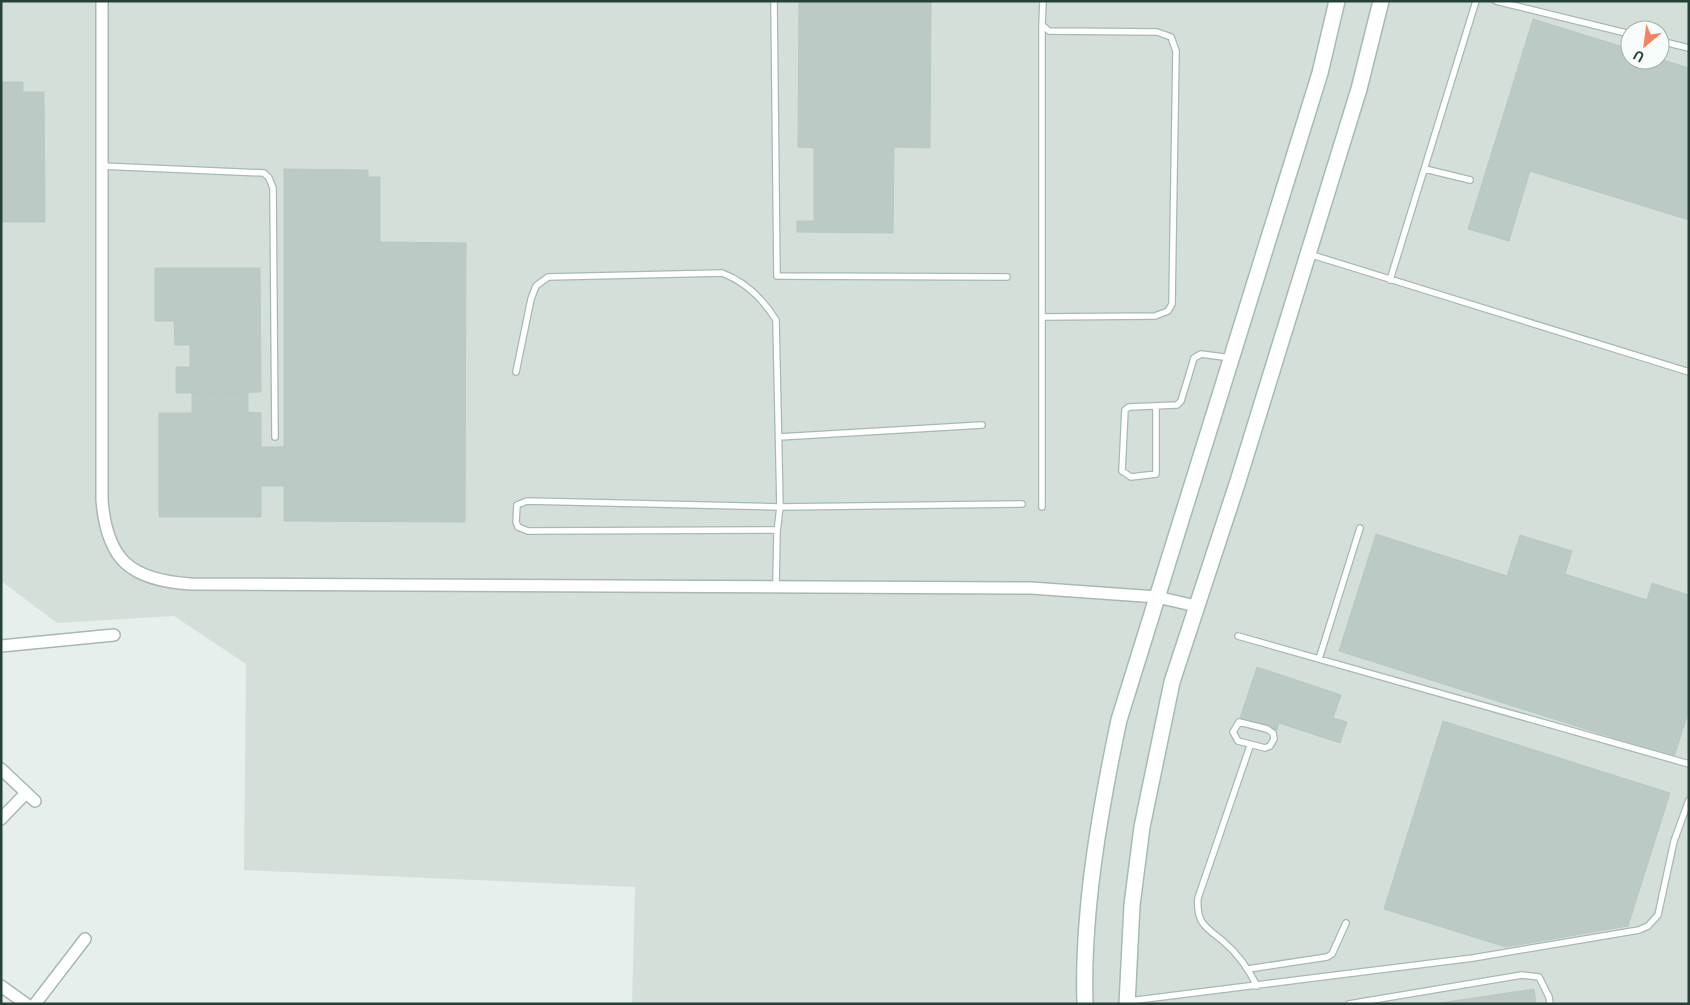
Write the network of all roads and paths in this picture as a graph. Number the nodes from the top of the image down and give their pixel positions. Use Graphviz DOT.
graph roads {
  1 [pos="102,1"];
  2 [pos="774,1"];
  3 [pos="1043,1"];
  4 [pos="1337,1"];
  5 [pos="1381,1"];
  6 [pos="1476,1"];
  7 [pos="1496,1"];
  8 [pos="1042,25"];
  9 [pos="1620,32"];
  10 [pos="1670,43"];
  11 [pos="1689,48"];
  12 [pos="101,166"];
  13 [pos="1424,169"];
  14 [pos="1470,180"];
  15 [pos="1307,253"];
  16 [pos="1007,277"];
  17 [pos="1390,280"];
  18 [pos="1042,316"];
  19 [pos="1231,358"];
  20 [pos="516,372"];
  21 [pos="1689,372"];
  22 [pos="1156,406"];
  23 [pos="982,425"];
  24 [pos="275,437"];
  25 [pos="779,437"];
  26 [pos="1022,504"];
  27 [pos="1042,506"];
  28 [pos="780,507"];
  29 [pos="1360,528"];
  30 [pos="777,532"];
  31 [pos="776,586"];
  32 [pos="1158,597"];
  33 [pos="1196,606"];
  34 [pos="114,635"];
  35 [pos="1238,636"];
  36 [pos="1,646"];
  37 [pos="1319,659"];
  38 [pos="1250,746"];
  39 [pos="1689,764"];
  40 [pos="1,769"];
  41 [pos="26,793"];
  42 [pos="1689,800"];
  43 [pos="35,801"];
  44 [pos="1,819"];
  45 [pos="1346,923"];
  46 [pos="85,939"];
  47 [pos="1248,968"];
  48 [pos="1,986"];
  49 [pos="1257,986"];
  50 [pos="1127,1002"];
  51 [pos="26,1004"];
  52 [pos="35,1004"];
  53 [pos="1084,1004"];
  54 [pos="1349,1004"];
  55 [pos="1550,1004"];
  1 -- 12 [label="street"];
  2 -- 16 [label="lane"];
  3 -- 8 [label="lane"];
  4 -- 19 [label="street"];
  5 -- 15 [label="street"];
  6 -- 13 [label="lane"];
  7 -- 9 [label="lane"];
  8 -- 18 [label="lane"];
  8 -- 18 [label="lane"];
  10 -- 11 [label="lane"];
  12 -- 24 [label="lane"];
  12 -- 31 [label="street"];
  13 -- 14 [label="lane"];
  13 -- 17 [label="lane"];
  15 -- 17 [label="lane"];
  15 -- 33 [label="street"];
  17 -- 21 [label="lane"];
  18 -- 27 [label="lane"];
  19 -- 22 [label="lane"];
  19 -- 32 [label="street"];
  20 -- 25 [label="lane"];
  22 -- 22 [label="lane"];
  23 -- 25 [label="lane"];
  25 -- 28 [label="lane"];
  26 -- 28 [label="lane"];
  28 -- 30 [label="lane"];
  28 -- 30 [label="lane"];
  29 -- 37 [label="lane"];
  30 -- 31 [label="lane"];
  31 -- 32 [label="street"];
  32 -- 33 [label="street"];
  32 -- 53 [label="street"];
  33 -- 50 [label="street"];
  34 -- 36 [label="street"];
  35 -- 37 [label="lane"];
  37 -- 39 [label="lane"];
  38 -- 38 [label="lane"];
  38 -- 47 [label="lane"];
  40 -- 41 [label="street"];
  41 -- 43 [label="street"];
  41 -- 44 [label="street"];
  42 -- 49 [label="lane"];
  45 -- 47 [label="lane"];
  46 -- 52 [label="street"];
  47 -- 49 [label="lane"];
  48 -- 51 [label="street"];
  49 -- 50 [label="lane"];
  54 -- 55 [label="lane"];
}
